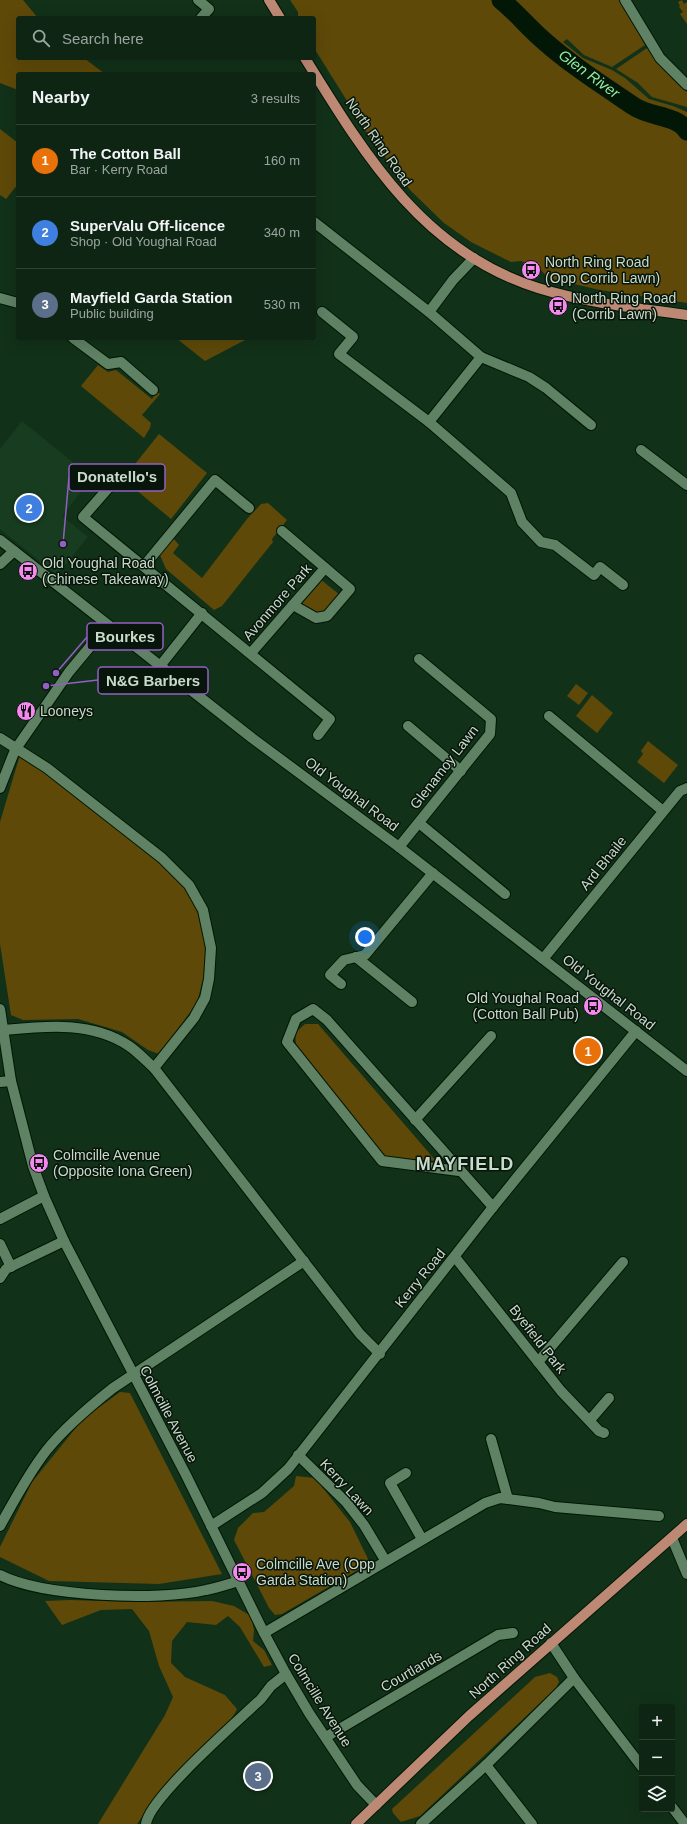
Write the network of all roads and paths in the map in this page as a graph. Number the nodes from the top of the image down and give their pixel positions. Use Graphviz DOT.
graph roads {
  1 [pos="198,0"];
  2 [pos="269,0"];
  3 [pos="625,0"];
  4 [pos="203,16"];
  5 [pos="279,16"];
  6 [pos="306,60"];
  7 [pos="314,72"];
  8 [pos="316,75"];
  9 [pos="687,85"];
  10 [pos="316,224"];
  11 [pos="474,258"];
  12 [pos="0,298"];
  13 [pos="16,302"];
  14 [pos="322,312"];
  15 [pos="429,312"];
  16 [pos="687,315"];
  17 [pos="77,340"];
  18 [pos="481,357"];
  19 [pos="153,390"];
  20 [pos="429,422"];
  21 [pos="591,425"];
  22 [pos="641,450"];
  23 [pos="687,484"];
  24 [pos="111,485"];
  25 [pos="249,508"];
  26 [pos="282,531"];
  27 [pos="0,540"];
  28 [pos="14,551"];
  29 [pos="0,564"];
  30 [pos="144,566"];
  31 [pos="325,568"];
  32 [pos="623,585"];
  33 [pos="293,605"];
  34 [pos="202,613"];
  35 [pos="108,625"];
  36 [pos="251,654"];
  37 [pos="419,660"];
  38 [pos="160,666"];
  39 [pos="549,716"];
  40 [pos="408,726"];
  41 [pos="318,735"];
  42 [pos="0,738"];
  43 [pos="15,750"];
  44 [pos="461,771"];
  45 [pos="0,788"];
  46 [pos="687,788"];
  47 [pos="664,811"];
  48 [pos="419,823"];
  49 [pos="399,847"];
  50 [pos="433,873"];
  51 [pos="504,894"];
  52 [pos="356,957"];
  53 [pos="543,959"];
  54 [pos="341,984"];
  55 [pos="412,1002"];
  56 [pos="0,1009"];
  57 [pos="4,1030"];
  58 [pos="636,1031"];
  59 [pos="491,1036"];
  60 [pos="154,1068"];
  61 [pos="687,1071"];
  62 [pos="11,1081"];
  63 [pos="0,1082"];
  64 [pos="415,1120"];
  65 [pos="459,1171"];
  66 [pos="44,1196"];
  67 [pos="493,1208"];
  68 [pos="0,1219"];
  69 [pos="64,1241"];
  70 [pos="0,1244"];
  71 [pos="455,1257"];
  72 [pos="304,1261"];
  73 [pos="623,1262"];
  74 [pos="11,1267"];
  75 [pos="0,1278"];
  76 [pos="380,1354"];
  77 [pos="538,1362"];
  78 [pos="133,1375"];
  79 [pos="609,1398"];
  80 [pos="590,1420"];
  81 [pos="604,1433"];
  82 [pos="491,1438"];
  83 [pos="298,1455"];
  84 [pos="406,1472"];
  85 [pos="508,1499"];
  86 [pos="659,1516"];
  87 [pos="687,1524"];
  88 [pos="0,1526"];
  89 [pos="211,1526"];
  90 [pos="672,1538"];
  91 [pos="422,1539"];
  92 [pos="385,1560"];
  93 [pos="687,1574"];
  94 [pos="0,1575"];
  95 [pos="239,1581"];
  96 [pos="264,1633"];
  97 [pos="513,1633"];
  98 [pos="551,1643"];
  99 [pos="286,1674"];
  100 [pos="574,1678"];
  101 [pos="326,1737"];
  102 [pos="639,1763"];
  103 [pos="486,1765"];
  104 [pos="376,1805"];
  105 [pos="675,1811"];
  106 [pos="146,1824"];
  107 [pos="356,1824"];
  108 [pos="421,1824"];
  109 [pos="532,1824"];
  110 [pos="685,1824"];
  1 -- 4 [label="street"];
  2 -- 5 [label="main road"];
  3 -- 9 [label="street"];
  6 -- 7 [label="main road, North Ring Road"];
  8 -- 11 [label="main road, North Ring Road"];
  10 -- 15 [label="street"];
  11 -- 15 [label="street"];
  11 -- 16 [label="main road, North Ring Road"];
  12 -- 13 [label="street"];
  14 -- 20 [label="street"];
  15 -- 18 [label="street"];
  17 -- 19 [label="street"];
  18 -- 20 [label="street"];
  18 -- 21 [label="street"];
  20 -- 32 [label="street"];
  22 -- 23 [label="street"];
  24 -- 30 [label="street, Avonmore Park"];
  25 -- 30 [label="street"];
  26 -- 31 [label="street"];
  27 -- 28 [label="street, Old Youghal Road"];
  28 -- 29 [label="street"];
  28 -- 35 [label="street, Old Youghal Road"];
  30 -- 34 [label="street, Avonmore Park"];
  31 -- 33 [label="street, Avonmore Park"];
  31 -- 33 [label="street"];
  33 -- 36 [label="street, Avonmore Park"];
  34 -- 36 [label="street, Avonmore Park"];
  34 -- 38 [label="street"];
  35 -- 38 [label="street, Old Youghal Road"];
  35 -- 43 [label="street"];
  36 -- 41 [label="street, Avonmore Park"];
  37 -- 44 [label="street, Glenamoy Lawn"];
  38 -- 49 [label="street, Old Youghal Road"];
  39 -- 47 [label="street"];
  40 -- 44 [label="street"];
  42 -- 43 [label="street"];
  43 -- 45 [label="street"];
  43 -- 60 [label="street"];
  44 -- 48 [label="street, Glenamoy Lawn"];
  46 -- 47 [label="street, Ard Bhaile"];
  47 -- 53 [label="street, Ard Bhaile"];
  48 -- 49 [label="street, Glenamoy Lawn"];
  48 -- 51 [label="street"];
  49 -- 50 [label="street, Old Youghal Road"];
  50 -- 52 [label="street"];
  50 -- 53 [label="street, Old Youghal Road"];
  52 -- 54 [label="street"];
  52 -- 55 [label="street"];
  53 -- 58 [label="street, Old Youghal Road"];
  56 -- 57 [label="street, Colmcille Avenue"];
  57 -- 60 [label="street"];
  57 -- 62 [label="street, Colmcille Avenue"];
  58 -- 61 [label="street, Old Youghal Road"];
  58 -- 67 [label="street, Kerry Road"];
  59 -- 64 [label="street"];
  60 -- 72 [label="street"];
  62 -- 63 [label="street"];
  62 -- 66 [label="street, Colmcille Avenue"];
  64 -- 65 [label="street"];
  64 -- 65 [label="street"];
  65 -- 67 [label="street"];
  66 -- 68 [label="street"];
  66 -- 69 [label="street, Colmcille Avenue"];
  67 -- 71 [label="street, Kerry Road"];
  69 -- 74 [label="street"];
  69 -- 78 [label="street, Colmcille Avenue"];
  70 -- 74 [label="street"];
  71 -- 76 [label="street, Kerry Road"];
  71 -- 77 [label="street, Byefield Park"];
  72 -- 76 [label="street"];
  72 -- 78 [label="street"];
  73 -- 77 [label="street"];
  74 -- 75 [label="street"];
  76 -- 83 [label="street, Kerry Road"];
  77 -- 80 [label="street, Byefield Park"];
  78 -- 88 [label="street"];
  78 -- 89 [label="street, Colmcille Avenue"];
  79 -- 80 [label="street"];
  80 -- 81 [label="street, Byefield Park"];
  82 -- 85 [label="street"];
  83 -- 89 [label="street, Kerry Road"];
  83 -- 92 [label="street, Kerry Lawn"];
  84 -- 91 [label="street"];
  85 -- 86 [label="street"];
  85 -- 91 [label="street"];
  87 -- 90 [label="main road, North Ring Road"];
  89 -- 95 [label="street, Colmcille Avenue"];
  90 -- 93 [label="street"];
  90 -- 98 [label="main road, North Ring Road"];
  91 -- 92 [label="street"];
  92 -- 96 [label="street"];
  94 -- 95 [label="street"];
  95 -- 96 [label="street, Colmcille Avenue"];
  96 -- 99 [label="street, Colmcille Avenue"];
  97 -- 101 [label="street, Courtlands"];
  98 -- 100 [label="street"];
  98 -- 104 [label="main road, North Ring Road"];
  99 -- 101 [label="street, Colmcille Avenue"];
  99 -- 106 [label="street"];
  100 -- 102 [label="street"];
  100 -- 103 [label="street"];
  101 -- 104 [label="street, Colmcille Avenue"];
  103 -- 108 [label="street"];
  103 -- 109 [label="street"];
  104 -- 107 [label="main road, North Ring Road"];
  105 -- 110 [label="street"];
}
